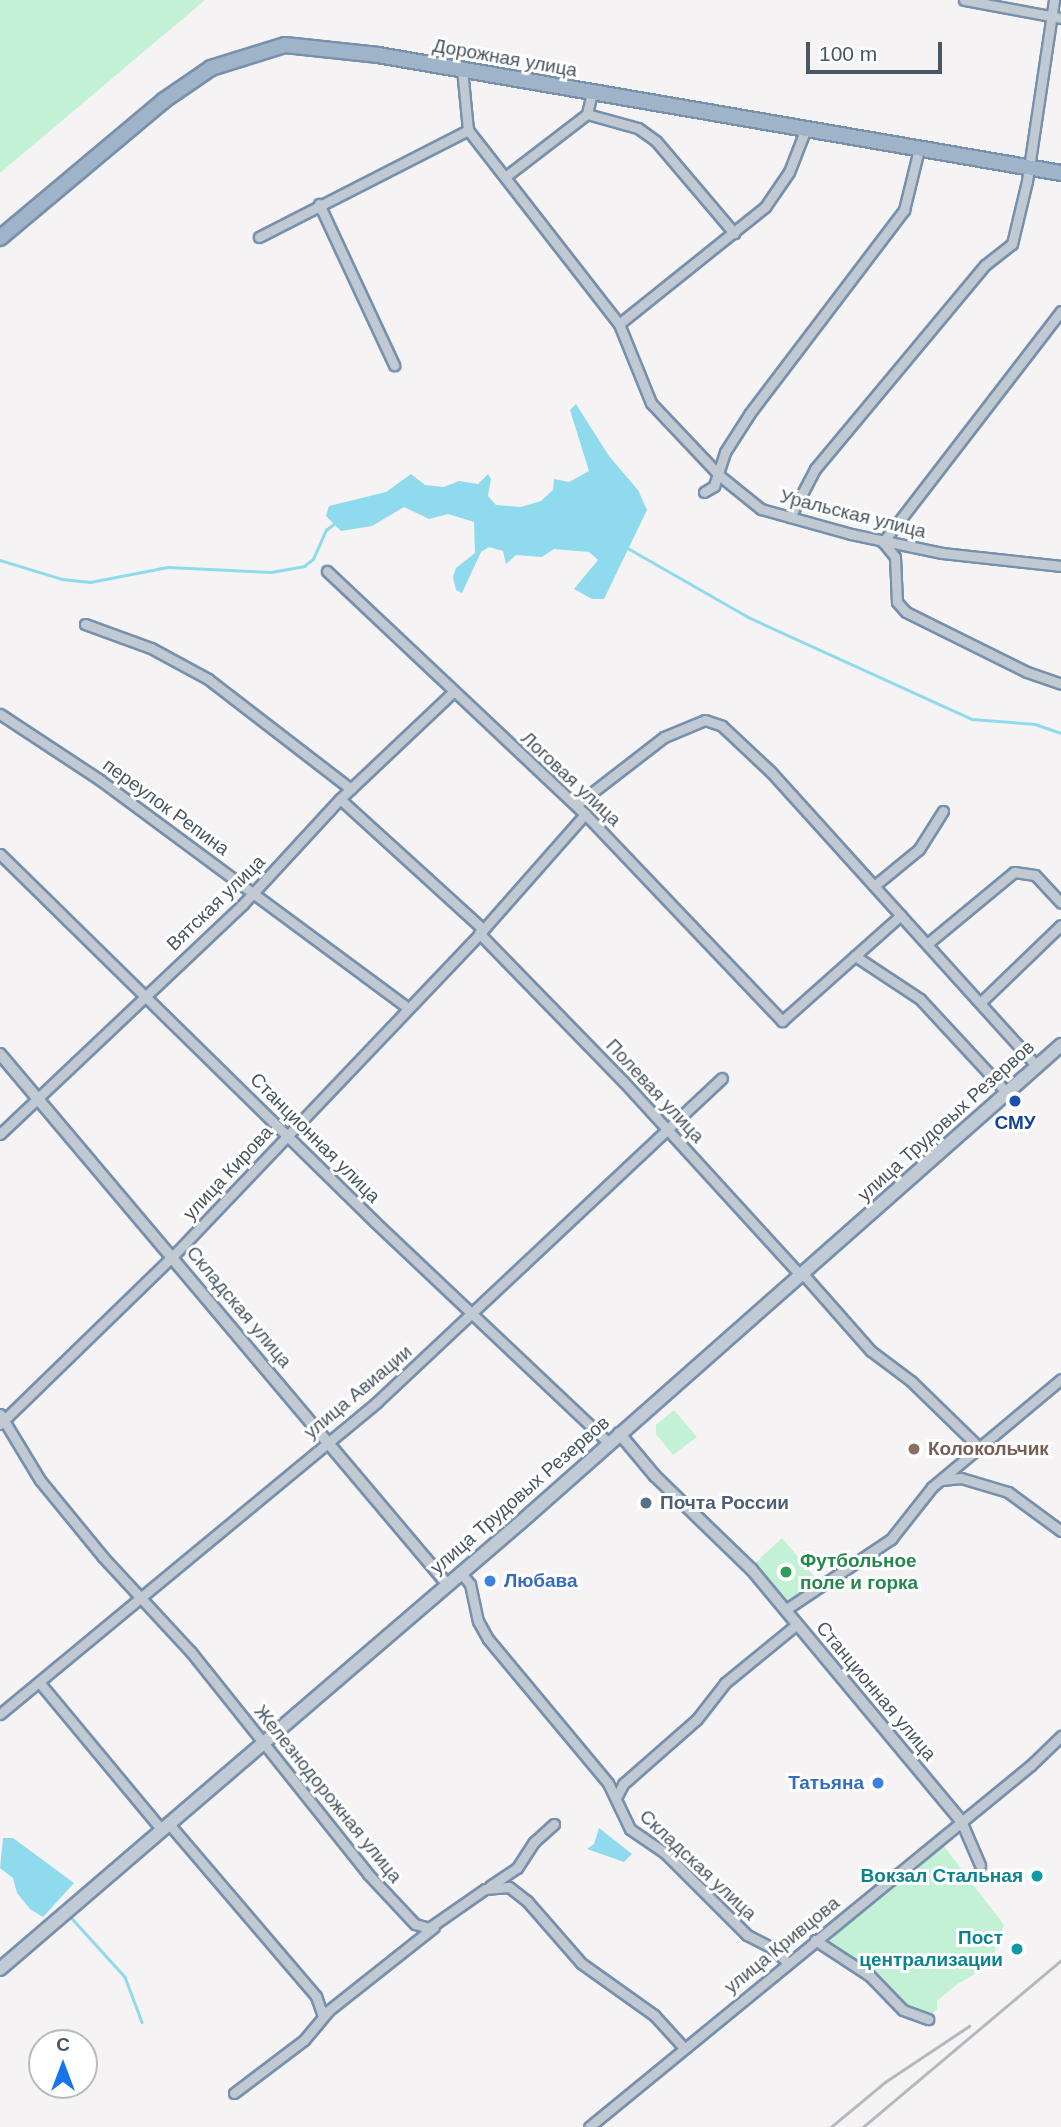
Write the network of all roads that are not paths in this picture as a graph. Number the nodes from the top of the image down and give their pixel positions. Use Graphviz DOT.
graph roads {
  1 [pos="964,0"];
  2 [pos="1054,0"];
  3 [pos="1056,17"];
  4 [pos="462,69"];
  5 [pos="592,93"];
  6 [pos="587,114"];
  7 [pos="468,130"];
  8 [pos="805,131"];
  9 [pos="919,149"];
  10 [pos="1029,167"];
  11 [pos="1061,173"];
  12 [pos="505,177"];
  13 [pos="319,204"];
  14 [pos="734,233"];
  15 [pos="259,237"];
  16 [pos="0,238"];
  17 [pos="1061,311"];
  18 [pos="619,324"];
  19 [pos="394,365"];
  20 [pos="720,476"];
  21 [pos="704,492"];
  22 [pos="790,517"];
  23 [pos="883,542"];
  24 [pos="1061,566"];
  25 [pos="327,571"];
  26 [pos="85,624"];
  27 [pos="1061,684"];
  28 [pos="452,692"];
  29 [pos="0,714"];
  30 [pos="351,789"];
  31 [pos="340,799"];
  32 [pos="576,805"];
  33 [pos="943,811"];
  34 [pos="585,814"];
  35 [pos="0,854"];
  36 [pos="874,886"];
  37 [pos="254,894"];
  38 [pos="1061,902"];
  39 [pos="901,915"];
  40 [pos="1061,925"];
  41 [pos="481,931"];
  42 [pos="927,944"];
  43 [pos="855,956"];
  44 [pos="146,995"];
  45 [pos="981,1003"];
  46 [pos="408,1008"];
  47 [pos="1061,1045"];
  48 [pos="0,1055"];
  49 [pos="1037,1066"];
  50 [pos="722,1078"];
  51 [pos="1007,1093"];
  52 [pos="38,1098"];
  53 [pos="668,1129"];
  54 [pos="0,1134"];
  55 [pos="288,1135"];
  56 [pos="173,1256"];
  57 [pos="802,1275"];
  58 [pos="473,1315"];
  59 [pos="1061,1378"];
  60 [pos="2,1419"];
  61 [pos="619,1433"];
  62 [pos="327,1441"];
  63 [pos="609,1443"];
  64 [pos="979,1448"];
  65 [pos="938,1482"];
  66 [pos="1061,1531"];
  67 [pos="461,1573"];
  68 [pos="448,1585"];
  69 [pos="142,1599"];
  70 [pos="785,1611"];
  71 [pos="797,1624"];
  72 [pos="39,1682"];
  73 [pos="0,1714"];
  74 [pos="1061,1736"];
  75 [pos="263,1743"];
  76 [pos="615,1798"];
  77 [pos="961,1821"];
  78 [pos="554,1824"];
  79 [pos="166,1827"];
  80 [pos="980,1865"];
  81 [pos="485,1889"];
  82 [pos="438,1924"];
  83 [pos="816,1940"];
  84 [pos="788,1963"];
  85 [pos="0,1969"];
  86 [pos="323,2016"];
  87 [pos="928,2019"];
  88 [pos="684,2048"];
  89 [pos="234,2093"];
  90 [pos="589,2127"];
  1 -- 3 [label="street"];
  2 -- 3 [label="street"];
  3 -- 10 [label="street"];
  4 -- 5 [label="highway, Дорожная улица"];
  4 -- 7 [label="street"];
  4 -- 16 [label="highway, Дорожная улица"];
  5 -- 6 [label="street"];
  5 -- 8 [label="highway, Дорожная улица"];
  6 -- 12 [label="street"];
  6 -- 14 [label="street"];
  7 -- 12 [label="street, Уральская улица"];
  7 -- 13 [label="street"];
  8 -- 9 [label="highway, Дорожная улица"];
  8 -- 14 [label="street"];
  9 -- 10 [label="highway, Дорожная улица"];
  9 -- 20 [label="street"];
  10 -- 11 [label="highway, Дорожная улица"];
  10 -- 22 [label="street"];
  12 -- 18 [label="street, Уральская улица"];
  13 -- 15 [label="street"];
  13 -- 19 [label="street"];
  14 -- 18 [label="street"];
  17 -- 23 [label="street"];
  18 -- 20 [label="street, Уральская улица"];
  20 -- 21 [label="street"];
  20 -- 22 [label="street, Уральская улица"];
  22 -- 23 [label="street, Уральская улица"];
  23 -- 24 [label="street, Уральская улица"];
  23 -- 27 [label="street"];
  25 -- 28 [label="street, Логовая улица"];
  26 -- 30 [label="street"];
  28 -- 30 [label="street, Вятская улица"];
  28 -- 32 [label="street, Логовая улица"];
  29 -- 37 [label="street, переулок Репина"];
  30 -- 31 [label="street, Вятская улица"];
  31 -- 37 [label="street, Вятская улица"];
  31 -- 41 [label="street, Полевая улица"];
  32 -- 34 [label="street, Логовая улица"];
  32 -- 36 [label="street"];
  33 -- 36 [label="street"];
  34 -- 41 [label="street, улица Кирова"];
  34 -- 43 [label="street, Логовая улица"];
  35 -- 44 [label="street, Станционная улица"];
  36 -- 39 [label="street"];
  37 -- 44 [label="street, Вятская улица"];
  37 -- 46 [label="street, переулок Репина"];
  38 -- 42 [label="street"];
  39 -- 42 [label="street"];
  39 -- 43 [label="street"];
  40 -- 45 [label="street"];
  41 -- 46 [label="street, улица Кирова"];
  41 -- 53 [label="street, Полевая улица"];
  42 -- 45 [label="street"];
  43 -- 51 [label="street"];
  44 -- 52 [label="street, Вятская улица"];
  44 -- 55 [label="street, Станционная улица"];
  45 -- 49 [label="street"];
  46 -- 55 [label="street, улица Кирова"];
  47 -- 49 [label="main road, улица Трудовых Резервов"];
  48 -- 52 [label="street, Складская улица"];
  49 -- 51 [label="main road, улица Трудовых Резервов"];
  50 -- 53 [label="street, улица Авиации"];
  51 -- 57 [label="main road, улица Трудовых Резервов"];
  52 -- 54 [label="street, Вятская улица"];
  52 -- 56 [label="street, Складская улица"];
  53 -- 57 [label="street, Полевая улица"];
  53 -- 58 [label="street, улица Авиации"];
  55 -- 56 [label="street, улица Кирова"];
  55 -- 58 [label="street, Станционная улица"];
  56 -- 60 [label="street, улица Кирова"];
  56 -- 62 [label="street, Складская улица"];
  57 -- 61 [label="main road, улица Трудовых Резервов"];
  57 -- 64 [label="street, Полевая улица"];
  58 -- 62 [label="street, улица Авиации"];
  58 -- 63 [label="street, Станционная улица"];
  59 -- 64 [label="street"];
  60 -- 69 [label="street, Железнодорожная улица"];
  61 -- 63 [label="main road, улица Трудовых Резервов"];
  61 -- 70 [label="street, Станционная улица"];
  62 -- 68 [label="street, Складская улица"];
  62 -- 69 [label="street, улица Авиации"];
  63 -- 67 [label="main road, улица Трудовых Резервов"];
  64 -- 65 [label="street"];
  65 -- 66 [label="street"];
  65 -- 70 [label="street"];
  67 -- 68 [label="main road, улица Трудовых Резервов"];
  67 -- 76 [label="street, Складская улица"];
  68 -- 75 [label="main road, улица Трудовых Резервов"];
  69 -- 72 [label="street, улица Авиации"];
  69 -- 75 [label="street, Железнодорожная улица"];
  70 -- 71 [label="street, Станционная улица"];
  71 -- 76 [label="street"];
  71 -- 77 [label="street, Станционная улица"];
  72 -- 73 [label="street, улица Авиации"];
  72 -- 79 [label="street"];
  74 -- 77 [label="street, улица Кривцова"];
  75 -- 79 [label="main road, улица Трудовых Резервов"];
  75 -- 82 [label="street, Железнодорожная улица"];
  76 -- 84 [label="street, Складская улица"];
  77 -- 80 [label="street"];
  77 -- 83 [label="street, улица Кривцова"];
  78 -- 81 [label="street"];
  79 -- 85 [label="main road, улица Трудовых Резервов"];
  79 -- 86 [label="street"];
  81 -- 82 [label="street"];
  81 -- 88 [label="street"];
  82 -- 86 [label="street"];
  83 -- 84 [label="street, улица Кривцова"];
  83 -- 87 [label="street"];
  84 -- 88 [label="street, улица Кривцова"];
  86 -- 89 [label="street"];
  88 -- 90 [label="street, улица Кривцова"];
}
